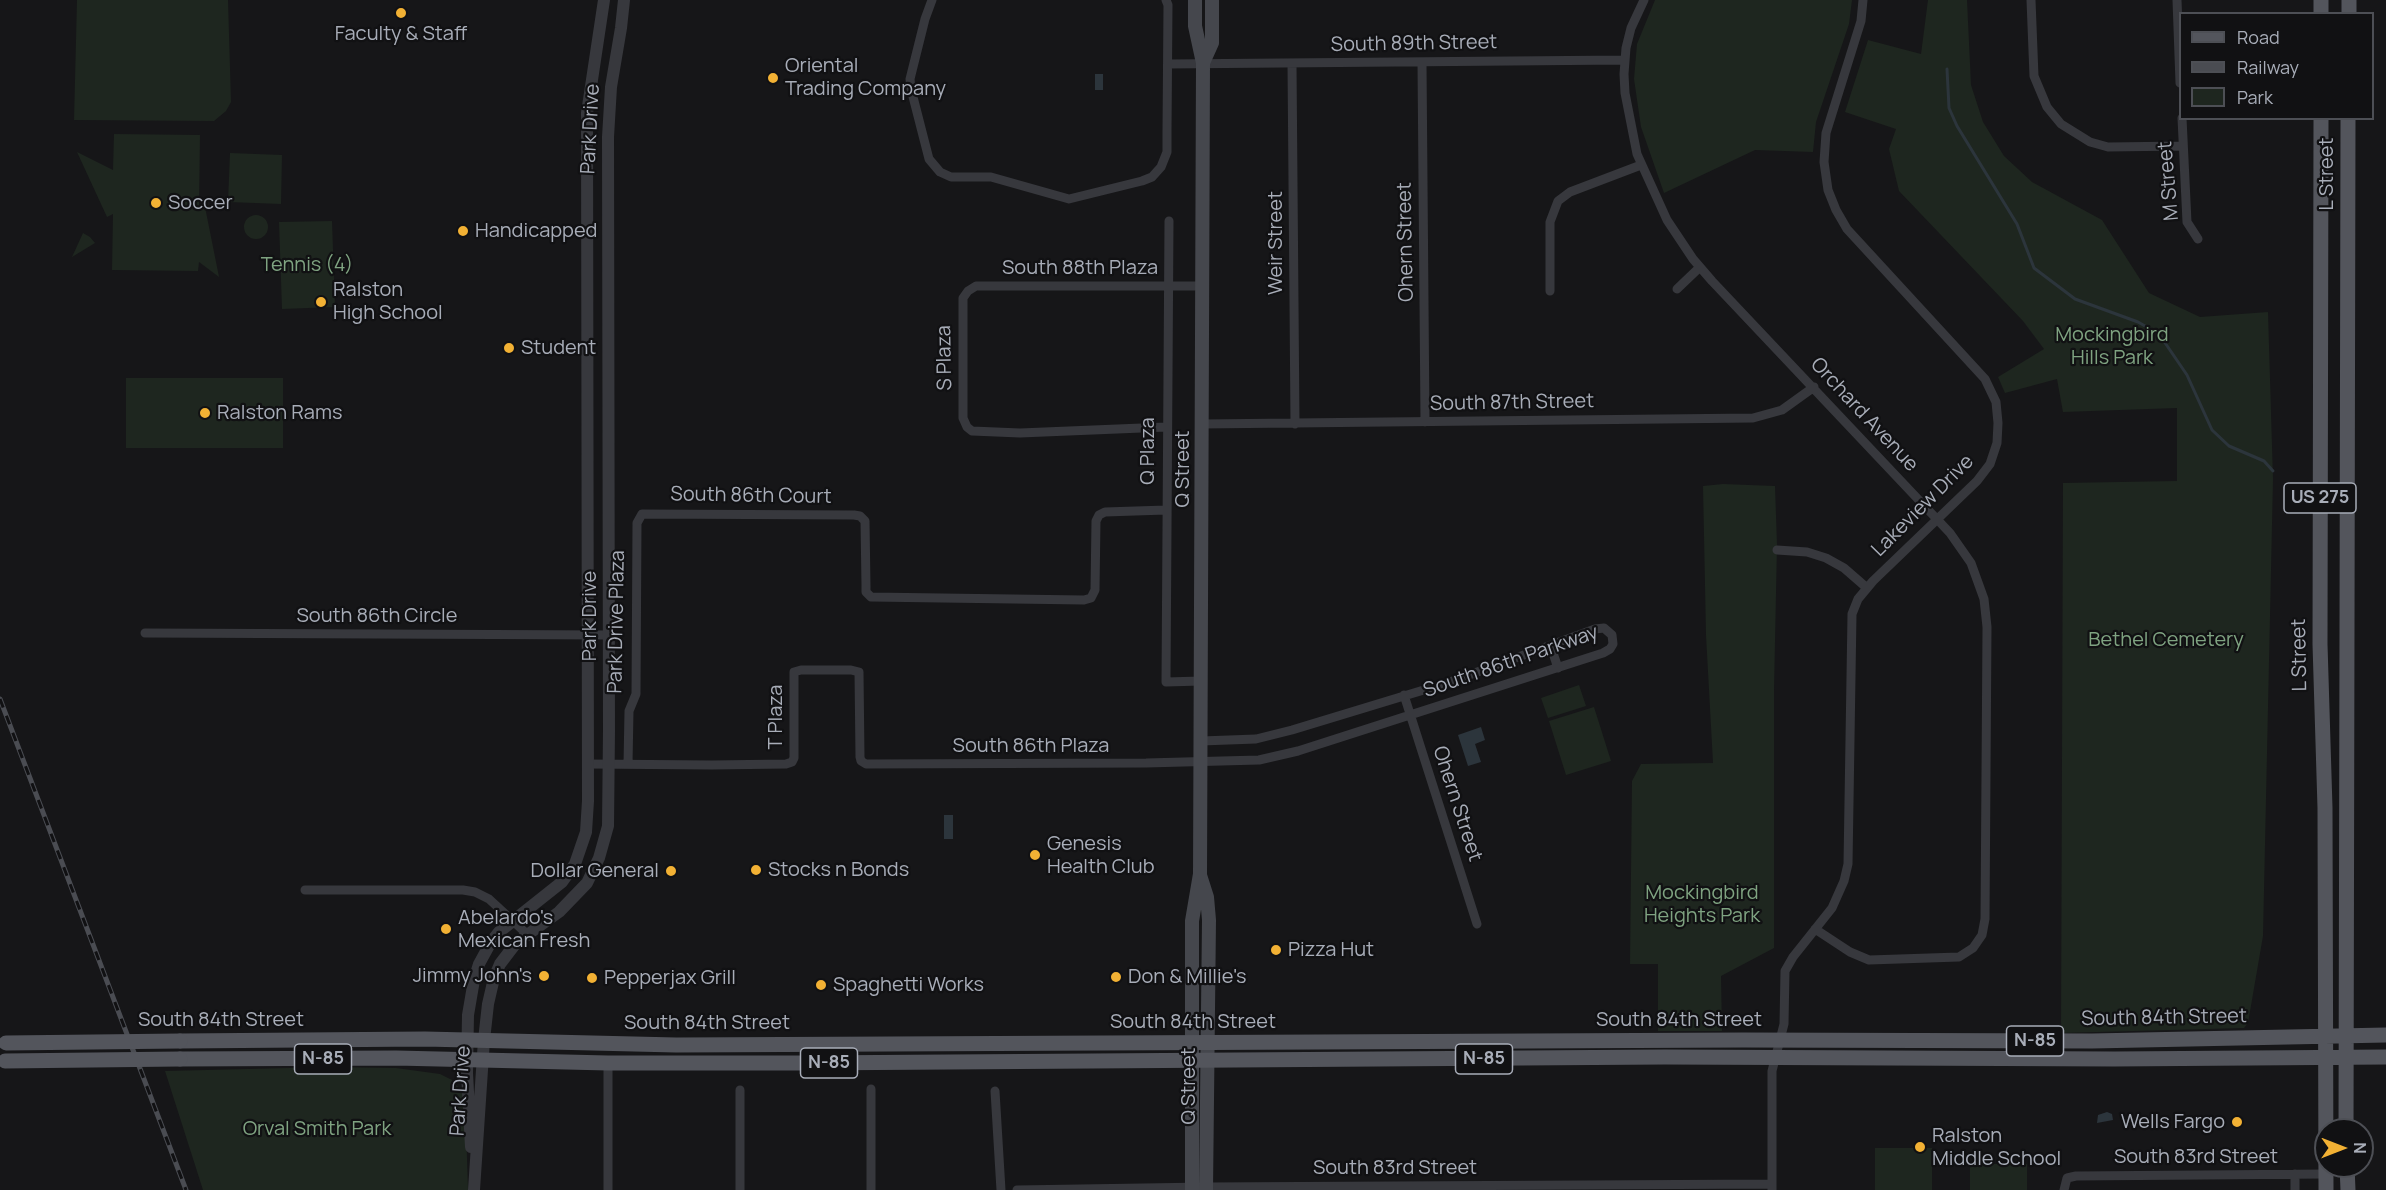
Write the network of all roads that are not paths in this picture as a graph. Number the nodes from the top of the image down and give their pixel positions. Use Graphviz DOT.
graph roads {
  1 [pos="604,0"];
  2 [pos="624,0"];
  3 [pos="932,0"];
  4 [pos="1166,0"];
  5 [pos="1196,0"];
  6 [pos="1212,0"];
  7 [pos="1644,0"];
  8 [pos="1863,0"];
  9 [pos="2031,0"];
  10 [pos="2176,0"];
  11 [pos="2179,50"];
  12 [pos="1625,60"];
  13 [pos="1422,62"];
  14 [pos="1203,63"];
  15 [pos="1292,63"];
  16 [pos="1168,64"];
  17 [pos="2182,120"];
  18 [pos="2321,120"];
  19 [pos="2348,120"];
  20 [pos="2184,146"];
  21 [pos="1641,165"];
  22 [pos="1169,220"];
  23 [pos="2198,239"];
  24 [pos="1700,267"];
  25 [pos="1168,285"];
  26 [pos="1202,285"];
  27 [pos="1677,289"];
  28 [pos="1550,291"];
  29 [pos="963,298"];
  30 [pos="1814,387"];
  31 [pos="1425,422"];
  32 [pos="1202,424"];
  33 [pos="1295,424"];
  34 [pos="1166,427"];
  35 [pos="1166,510"];
  36 [pos="640,516"];
  37 [pos="1937,519"];
  38 [pos="1777,550"];
  39 [pos="1867,588"];
  40 [pos="145,633"];
  41 [pos="587,635"];
  42 [pos="609,635"];
  43 [pos="1551,647"];
  44 [pos="1558,668"];
  45 [pos="1201,681"];
  46 [pos="1450,682"];
  47 [pos="1404,695"];
  48 [pos="1459,700"];
  49 [pos="1408,716"];
  50 [pos="1309,725"];
  51 [pos="1243,739"];
  52 [pos="1201,741"];
  53 [pos="1316,745"];
  54 [pos="1243,760"];
  55 [pos="861,761"];
  56 [pos="1201,762"];
  57 [pos="587,764"];
  58 [pos="609,764"];
  59 [pos="628,764"];
  60 [pos="1200,874"];
  61 [pos="305,890"];
  62 [pos="514,920"];
  63 [pos="1477,924"];
  64 [pos="1815,929"];
  65 [pos="527,934"];
  66 [pos="2346,1035"];
  67 [pos="2386,1035"];
  68 [pos="2324,1036"];
  69 [pos="467,1040"];
  70 [pos="484,1040"];
  71 [pos="1780,1041"];
  72 [pos="3,1043"];
  73 [pos="1191,1043"];
  74 [pos="1208,1043"];
  75 [pos="2386,1057"];
  76 [pos="1776,1058"];
  77 [pos="2324,1058"];
  78 [pos="2346,1058"];
  79 [pos="475,1060"];
  80 [pos="2,1061"];
  81 [pos="1192,1061"];
  82 [pos="1208,1061"];
  83 [pos="608,1063"];
  84 [pos="871,1089"];
  85 [pos="740,1090"];
  86 [pos="995,1091"];
  87 [pos="2325,1118"];
  88 [pos="2346,1118"];
  89 [pos="2295,1174"];
  90 [pos="2314,1174"];
  91 [pos="1772,1187"];
  92 [pos="474,1188"];
  93 [pos="1192,1188"];
  94 [pos="1206,1188"];
  95 [pos="1484,1188"];
  96 [pos="608,1190"];
  97 [pos="740,1190"];
  98 [pos="871,1190"];
  99 [pos="1001,1190"];
  100 [pos="1017,1190"];
  101 [pos="2064,1190"];
  102 [pos="2295,1190"];
  1 -- 41 [label="street, Park Drive"];
  2 -- 42 [label="street, Park Drive"];
  3 -- 16 [label="street"];
  4 -- 16 [label="street"];
  5 -- 14 [label="main road, Q Street"];
  6 -- 14 [label="main road, Q Street"];
  7 -- 12 [label="street, Orchard Avenue"];
  8 -- 37 [label="street, Lakeview Drive"];
  9 -- 20 [label="street"];
  10 -- 11 [label="street"];
  12 -- 13 [label="street, South 89th Street"];
  12 -- 21 [label="street, Orchard Avenue"];
  13 -- 15 [label="street, South 89th Street"];
  13 -- 31 [label="street, Ohern Street"];
  14 -- 15 [label="street, South 89th Street"];
  14 -- 16 [label="street, South 89th Street"];
  14 -- 26 [label="main road, Q Street"];
  15 -- 33 [label="street, Weir Street"];
  17 -- 20 [label="street, M Street"];
  18 -- 68 [label="main road, L Street / US 275"];
  19 -- 66 [label="main road, L Street / US 275"];
  20 -- 23 [label="street, M Street"];
  21 -- 24 [label="street, Orchard Avenue"];
  21 -- 28 [label="street"];
  22 -- 25 [label="street, Q Plaza"];
  24 -- 27 [label="street"];
  24 -- 30 [label="street, Orchard Avenue"];
  25 -- 26 [label="street, South 88th Plaza"];
  25 -- 29 [label="street, South 88th Plaza"];
  25 -- 34 [label="street, Q Plaza"];
  26 -- 32 [label="main road, Q Street"];
  29 -- 34 [label="street, S Plaza"];
  30 -- 31 [label="street, South 87th Street"];
  30 -- 37 [label="street, Orchard Avenue"];
  31 -- 33 [label="street, South 87th Street"];
  32 -- 33 [label="street, South 87th Street"];
  32 -- 45 [label="main road, Q Street"];
  34 -- 35 [label="street, Q Plaza"];
  35 -- 36 [label="street, South 86th Court"];
  35 -- 45 [label="street, Q Plaza"];
  36 -- 59 [label="street, Park Drive Plaza"];
  37 -- 39 [label="street, Lakeview Drive"];
  37 -- 64 [label="street, Orchard Avenue"];
  38 -- 39 [label="street"];
  39 -- 64 [label="street, Lakeview Drive"];
  40 -- 41 [label="street, South 86th Circle"];
  41 -- 42 [label="street, South 86th Circle"];
  41 -- 57 [label="street, Park Drive"];
  42 -- 58 [label="street, Park Drive"];
  43 -- 44 [label="street"];
  43 -- 44 [label="street, South 86th Parkway"];
  43 -- 46 [label="street, South 86th Parkway"];
  44 -- 48 [label="street, South 86th Parkway"];
  45 -- 52 [label="main road, Q Street"];
  46 -- 47 [label="street, South 86th Parkway"];
  46 -- 48 [label="street"];
  47 -- 49 [label="street, Ohern Street"];
  47 -- 50 [label="street, South 86th Parkway"];
  48 -- 49 [label="street, South 86th Parkway"];
  49 -- 53 [label="street, South 86th Parkway"];
  49 -- 63 [label="street, Ohern Street"];
  50 -- 51 [label="street, South 86th Parkway"];
  50 -- 53 [label="street"];
  51 -- 52 [label="street, South 86th Parkway"];
  51 -- 54 [label="street"];
  52 -- 56 [label="main road, Q Street"];
  53 -- 54 [label="street, South 86th Parkway"];
  54 -- 56 [label="street, South 86th Parkway"];
  55 -- 56 [label="street, South 86th Plaza"];
  55 -- 59 [label="street, T Plaza"];
  56 -- 60 [label="main road, Q Street"];
  57 -- 58 [label="street"];
  57 -- 62 [label="street, Park Drive"];
  58 -- 59 [label="street"];
  58 -- 65 [label="street, Park Drive"];
  60 -- 73 [label="main road, Q Street"];
  60 -- 74 [label="main road, Q Street"];
  61 -- 62 [label="street"];
  62 -- 65 [label="street"];
  62 -- 69 [label="street, Park Drive"];
  64 -- 71 [label="street, Lakeview Drive"];
  65 -- 70 [label="street, Park Drive"];
  66 -- 67 [label="main road, South 84th Street"];
  66 -- 68 [label="main road, South 84th Street / N-85"];
  66 -- 78 [label="main road, L Street / US 275"];
  68 -- 71 [label="main road, South 84th Street / N-85"];
  68 -- 77 [label="main road, L Street / US 275"];
  69 -- 70 [label="main road, South 84th Street / N-85"];
  69 -- 72 [label="main road, South 84th Street / N-85, bridge"];
  69 -- 79 [label="street, Park Drive"];
  70 -- 73 [label="main road, South 84th Street / N-85"];
  70 -- 79 [label="street, Park Drive"];
  71 -- 74 [label="main road, South 84th Street / N-85"];
  71 -- 76 [label="street, Lakeview Drive"];
  73 -- 74 [label="main road, South 84th Street / N-85"];
  73 -- 81 [label="main road, Q Street"];
  74 -- 82 [label="main road, Q Street"];
  75 -- 78 [label="main road, South 84th Street"];
  76 -- 77 [label="main road, South 84th Street / N-85"];
  76 -- 82 [label="main road, South 84th Street / N-85"];
  76 -- 91 [label="street, Lakeview Drive"];
  77 -- 78 [label="main road, South 84th Street / N-85"];
  77 -- 87 [label="main road, L Street / US 275"];
  78 -- 88 [label="main road, L Street / US 275"];
  79 -- 80 [label="main road, South 84th Street / N-85, bridge"];
  79 -- 83 [label="main road, South 84th Street / N-85"];
  79 -- 92 [label="street, Park Drive"];
  81 -- 82 [label="main road, South 84th Street / N-85"];
  81 -- 83 [label="main road, South 84th Street / N-85"];
  81 -- 93 [label="main road, Q Street"];
  82 -- 94 [label="main road, Q Street"];
  83 -- 96 [label="street"];
  84 -- 98 [label="street"];
  85 -- 97 [label="street"];
  86 -- 99 [label="street"];
  89 -- 90 [label="street, South 83rd Street"];
  89 -- 101 [label="street, South 83rd Street"];
  89 -- 102 [label="street"];
  91 -- 95 [label="street, South 83rd Street"];
  93 -- 94 [label="street, South 83rd Street"];
  93 -- 100 [label="street, South 83rd Street"];
  94 -- 95 [label="street, South 83rd Street"];
}
